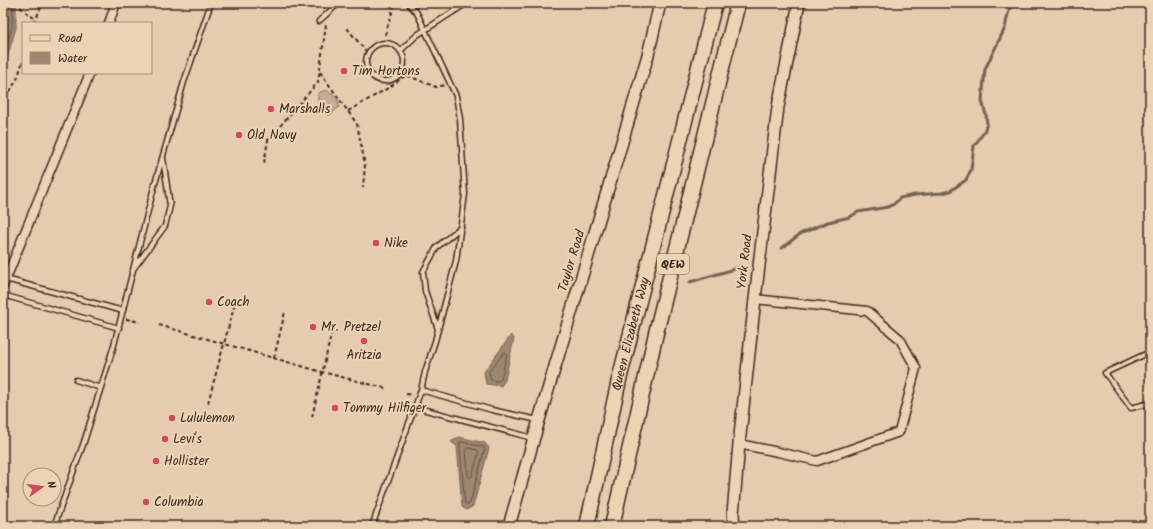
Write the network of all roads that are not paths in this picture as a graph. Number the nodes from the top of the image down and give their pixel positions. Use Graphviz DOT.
graph roads {
  1 [pos="116,3"];
  2 [pos="211,3"];
  3 [pos="339,3"];
  4 [pos="408,3"];
  5 [pos="467,3"];
  6 [pos="660,3"];
  7 [pos="714,3"];
  8 [pos="738,3"];
  9 [pos="799,3"];
  10 [pos="319,21"];
  11 [pos="109,22"];
  12 [pos="426,31"];
  13 [pos="400,51"];
  14 [pos="90,74"];
  15 [pos="163,155"];
  16 [pos="461,227"];
  17 [pos="133,270"];
  18 [pos="4,281"];
  19 [pos="3,295"];
  20 [pos="755,299"];
  21 [pos="123,310"];
  22 [pos="119,328"];
  23 [pos="438,330"];
  24 [pos="1150,352"];
  25 [pos="76,380"];
  26 [pos="101,388"];
  27 [pos="421,390"];
  28 [pos="1150,403"];
  29 [pos="416,405"];
  30 [pos="539,420"];
  31 [pos="534,438"];
  32 [pos="739,444"];
  33 [pos="588,523"];
  34 [pos="54,526"];
  35 [pos="372,526"];
  36 [pos="509,526"];
  37 [pos="612,526"];
  38 [pos="734,526"];
  1 -- 11 [label="street"];
  2 -- 15 [label="lane"];
  3 -- 10 [label="lane"];
  4 -- 12 [label="lane"];
  5 -- 12 [label="lane"];
  6 -- 30 [label="main road, Taylor Road"];
  7 -- 33 [label="highway, Queen Elizabeth Way / QEW"];
  8 -- 37 [label="highway, Queen Elizabeth Way / QEW"];
  9 -- 20 [label="main road, York Road"];
  12 -- 13 [label="lane"];
  12 -- 16 [label="lane"];
  13 -- 13 [label="lane"];
  14 -- 18 [label="street"];
  15 -- 17 [label="lane"];
  15 -- 17 [label="lane"];
  16 -- 23 [label="lane"];
  16 -- 23 [label="lane"];
  17 -- 21 [label="lane"];
  18 -- 21 [label="lane"];
  19 -- 22 [label="lane"];
  20 -- 32 [label="main road, York Road"];
  20 -- 32 [label="street"];
  21 -- 22 [label="lane"];
  22 -- 26 [label="lane"];
  23 -- 27 [label="lane"];
  24 -- 28 [label="lane"];
  25 -- 26 [label="lane"];
  26 -- 34 [label="lane"];
  27 -- 29 [label="lane"];
  27 -- 30 [label="lane"];
  29 -- 31 [label="lane"];
  29 -- 35 [label="lane"];
  30 -- 31 [label="main road, Taylor Road"];
  31 -- 36 [label="main road, Taylor Road"];
  32 -- 38 [label="main road, York Road"];
}
